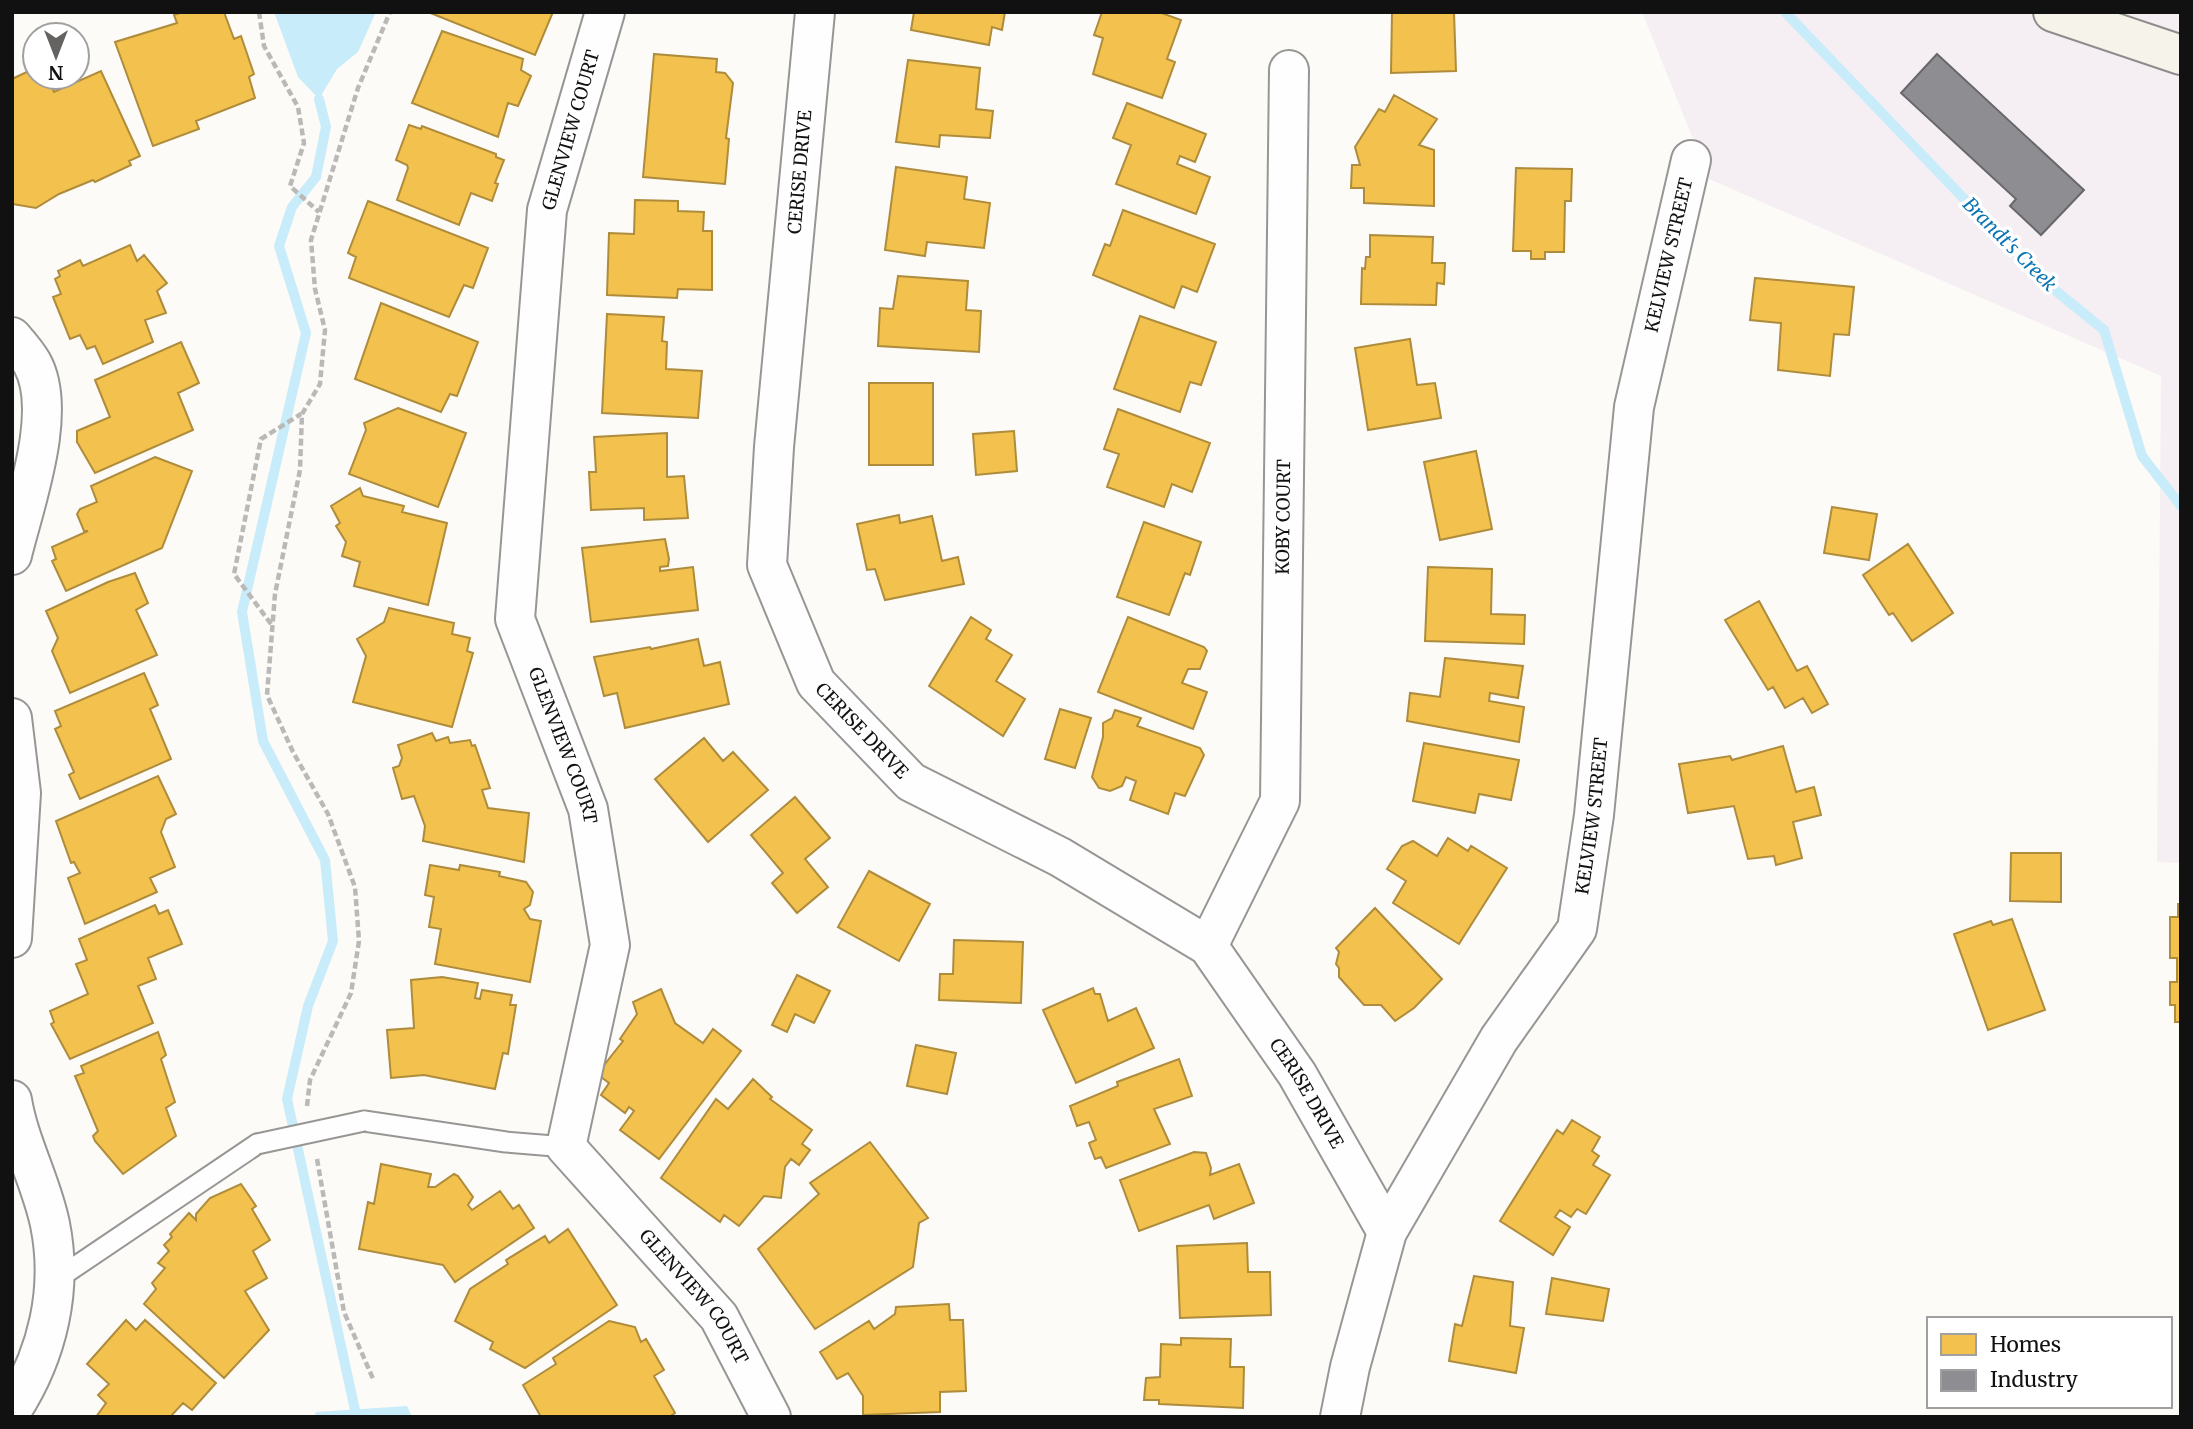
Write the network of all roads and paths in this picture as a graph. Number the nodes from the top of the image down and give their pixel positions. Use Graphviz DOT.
graph roads {
  1 [pos="259,12"];
  2 [pos="390,12"];
  3 [pos="605,12"];
  4 [pos="815,12"];
  5 [pos="2053,12"];
  6 [pos="2181,55"];
  7 [pos="1289,70"];
  8 [pos="1691,160"];
  9 [pos="319,212"];
  10 [pos="12,337"];
  11 [pos="302,414"];
  12 [pos="12,555"];
  13 [pos="272,625"];
  14 [pos="12,718"];
  15 [pos="12,938"];
  16 [pos="1208,946"];
  17 [pos="12,1100"];
  18 [pos="309,1116"];
  19 [pos="566,1147"];
  20 [pos="317,1156"];
  21 [pos="1387,1232"];
  22 [pos="57,1279"];
  23 [pos="374,1381"];
  24 [pos="12,1410"];
  25 [pos="771,1417"];
  26 [pos="1340,1417"];
  1 -- 9 [label="path"];
  2 -- 9 [label="path"];
  3 -- 19 [label="street, GLENVIEW COURT"];
  4 -- 16 [label="street, CERISE DRIVE"];
  5 -- 6 [label="main road"];
  7 -- 16 [label="street, KOBY COURT"];
  8 -- 21 [label="street, KELVIEW STREET"];
  9 -- 11 [label="path"];
  10 -- 12 [label="street"];
  11 -- 13 [label="path"];
  11 -- 13 [label="path"];
  13 -- 18 [label="path"];
  14 -- 15 [label="street"];
  16 -- 21 [label="street, CERISE DRIVE"];
  17 -- 22 [label="street"];
  19 -- 22 [label="lane, bridge"];
  19 -- 25 [label="street, GLENVIEW COURT"];
  20 -- 23 [label="path"];
  21 -- 26 [label="street, KELVIEW STREET"];
  22 -- 24 [label="street"];
}
